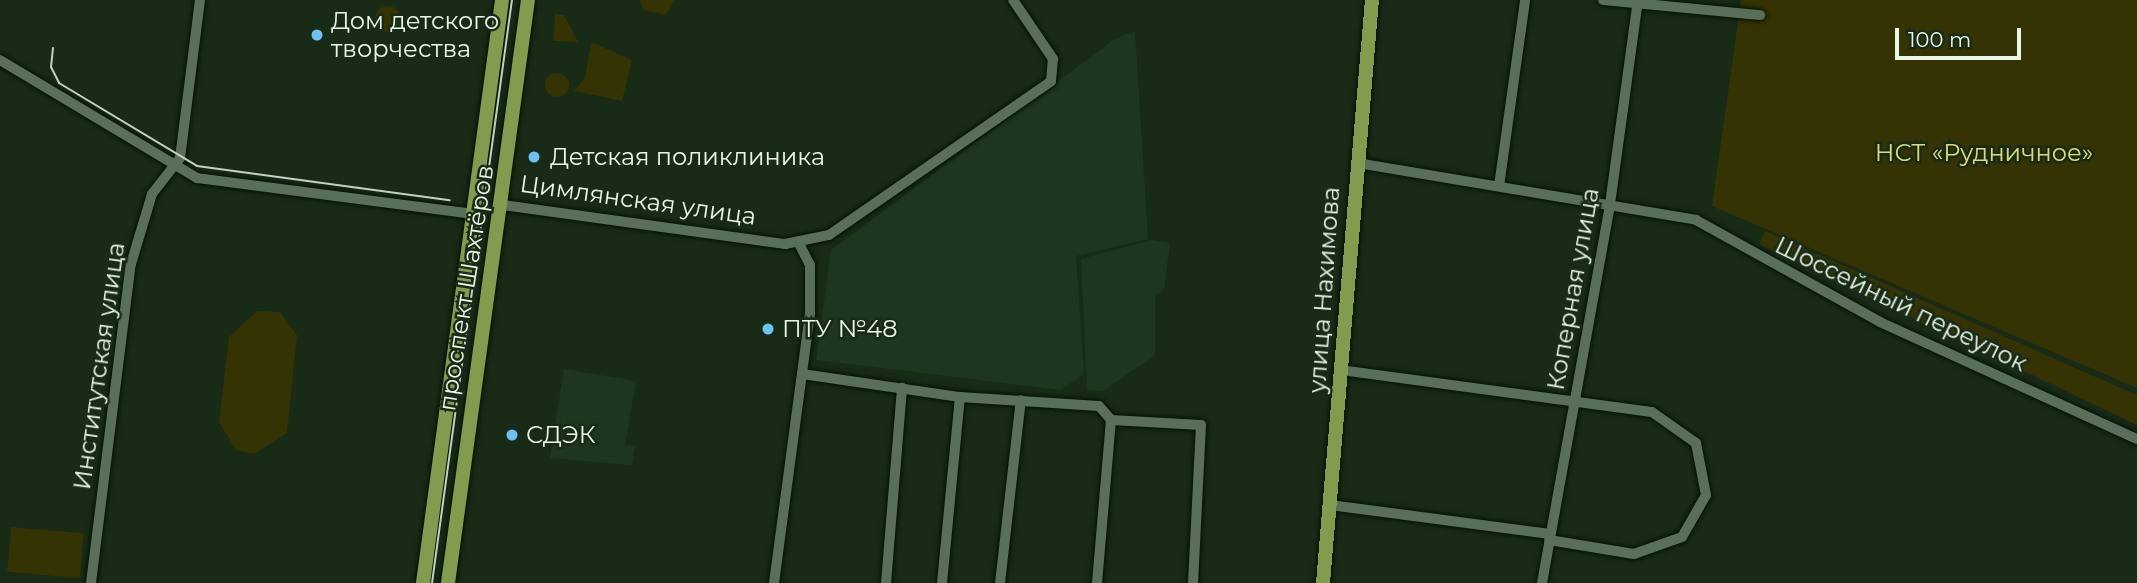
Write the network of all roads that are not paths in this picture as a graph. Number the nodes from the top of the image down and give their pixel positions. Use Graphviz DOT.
graph roads {
  1 [pos="200,0"];
  2 [pos="502,0"];
  3 [pos="528,0"];
  4 [pos="1013,0"];
  5 [pos="1372,0"];
  6 [pos="1525,0"];
  7 [pos="1603,0"];
  8 [pos="1638,3"];
  9 [pos="1759,15"];
  10 [pos="0,60"];
  11 [pos="1357,163"];
  12 [pos="170,166"];
  13 [pos="1499,186"];
  14 [pos="1610,204"];
  15 [pos="503,205"];
  16 [pos="473,214"];
  17 [pos="800,245"];
  18 [pos="1342,370"];
  19 [pos="802,374"];
  20 [pos="902,388"];
  21 [pos="960,397"];
  22 [pos="1021,400"];
  23 [pos="1576,400"];
  24 [pos="1111,419"];
  25 [pos="2137,439"];
  26 [pos="1330,505"];
  27 [pos="1549,537"];
  28 [pos="91,583"];
  29 [pos="423,583"];
  30 [pos="448,583"];
  31 [pos="774,583"];
  32 [pos="886,583"];
  33 [pos="942,583"];
  34 [pos="1000,583"];
  35 [pos="1097,583"];
  36 [pos="1193,583"];
  37 [pos="1323,583"];
  38 [pos="1542,583"];
  1 -- 12 [label="street, Институтская улица"];
  2 -- 16 [label="main road, проспект Шахтёров"];
  3 -- 15 [label="main road, проспект Шахтёров"];
  4 -- 17 [label="street"];
  5 -- 11 [label="main road, улица Нахимова"];
  6 -- 13 [label="street"];
  7 -- 8 [label="street"];
  8 -- 9 [label="street"];
  8 -- 14 [label="street, Коперная улица"];
  10 -- 12 [label="street, Цимлянская улица"];
  11 -- 13 [label="street, Шоссейный переулок"];
  11 -- 18 [label="main road, улица Нахимова"];
  12 -- 16 [label="street, Цимлянская улица"];
  12 -- 28 [label="street, Институтская улица"];
  13 -- 14 [label="street, Шоссейный переулок"];
  14 -- 23 [label="street, Коперная улица"];
  14 -- 25 [label="street, Шоссейный переулок"];
  15 -- 16 [label="main road, Цимлянская улица"];
  15 -- 17 [label="street, Цимлянская улица"];
  15 -- 30 [label="main road, проспект Шахтёров"];
  16 -- 29 [label="main road, проспект Шахтёров"];
  17 -- 19 [label="street"];
  18 -- 23 [label="street"];
  18 -- 26 [label="main road, улица Нахимова"];
  19 -- 20 [label="street"];
  19 -- 31 [label="street"];
  20 -- 21 [label="street"];
  20 -- 32 [label="street"];
  21 -- 22 [label="street"];
  21 -- 33 [label="street"];
  22 -- 24 [label="street"];
  22 -- 34 [label="street"];
  23 -- 27 [label="street, Коперная улица"];
  23 -- 27 [label="street"];
  24 -- 35 [label="street"];
  24 -- 36 [label="street"];
  26 -- 27 [label="street"];
  26 -- 37 [label="main road, улица Нахимова"];
  27 -- 38 [label="street, Коперная улица"];
}
